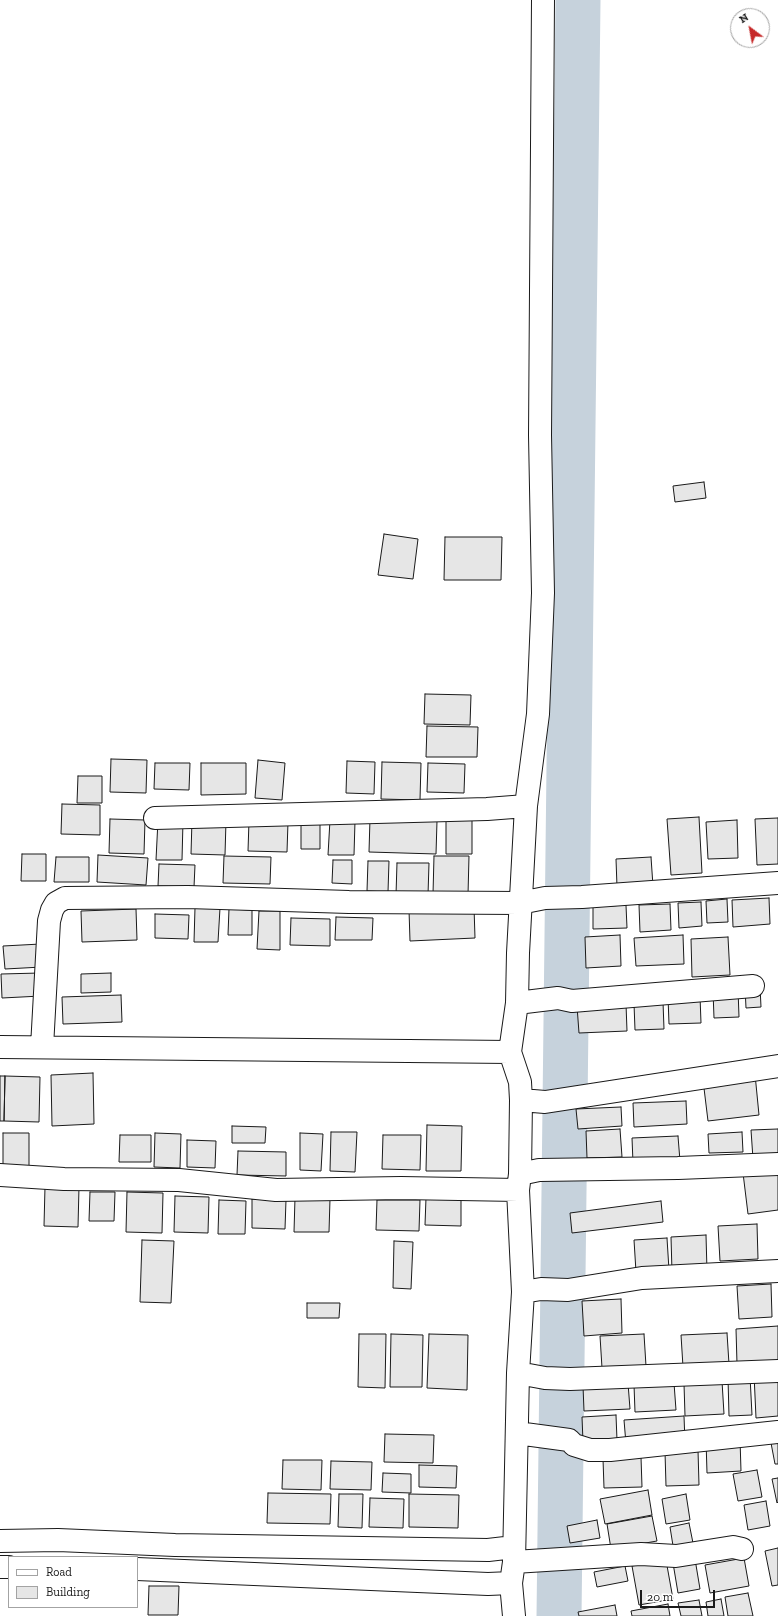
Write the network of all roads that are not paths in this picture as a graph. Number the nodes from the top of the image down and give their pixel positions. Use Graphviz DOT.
graph roads {
  1 [pos="543,0"];
  2 [pos="526,806"];
  3 [pos="155,818"];
  4 [pos="778,883"];
  5 [pos="520,904"];
  6 [pos="753,986"];
  7 [pos="517,1004"];
  8 [pos="0,1047"];
  9 [pos="42,1047"];
  10 [pos="510,1052"];
  11 [pos="778,1066"];
  12 [pos="521,1100"];
  13 [pos="778,1164"];
  14 [pos="0,1175"];
  15 [pos="526,1178"];
  16 [pos="778,1271"];
  17 [pos="532,1291"];
  18 [pos="778,1371"];
  19 [pos="518,1373"];
  20 [pos="778,1432"];
  21 [pos="517,1433"];
  22 [pos="0,1541"];
  23 [pos="175,1545"];
  24 [pos="742,1549"];
  25 [pos="514,1554"];
  26 [pos="138,1569"];
  27 [pos="174,1570"];
  28 [pos="511,1583"];
  29 [pos="514,1616"];
  1 -- 2 [label="street"];
  2 -- 3 [label="street"];
  2 -- 5 [label="street"];
  4 -- 5 [label="street"];
  5 -- 7 [label="street"];
  5 -- 9 [label="street"];
  6 -- 7 [label="street"];
  7 -- 10 [label="street"];
  8 -- 9 [label="street"];
  9 -- 10 [label="street"];
  10 -- 12 [label="street"];
  11 -- 12 [label="street"];
  12 -- 15 [label="street"];
  13 -- 15 [label="street"];
  14 -- 15 [label="street"];
  15 -- 17 [label="street"];
  16 -- 17 [label="street"];
  17 -- 19 [label="street"];
  18 -- 19 [label="street"];
  19 -- 21 [label="street"];
  20 -- 21 [label="street"];
  21 -- 25 [label="street"];
  22 -- 23 [label="street"];
  23 -- 25 [label="street"];
  23 -- 27 [label="street"];
  24 -- 25 [label="street"];
  25 -- 28 [label="street"];
  26 -- 27 [label="street"];
  27 -- 28 [label="street"];
  28 -- 29 [label="street"];
}
